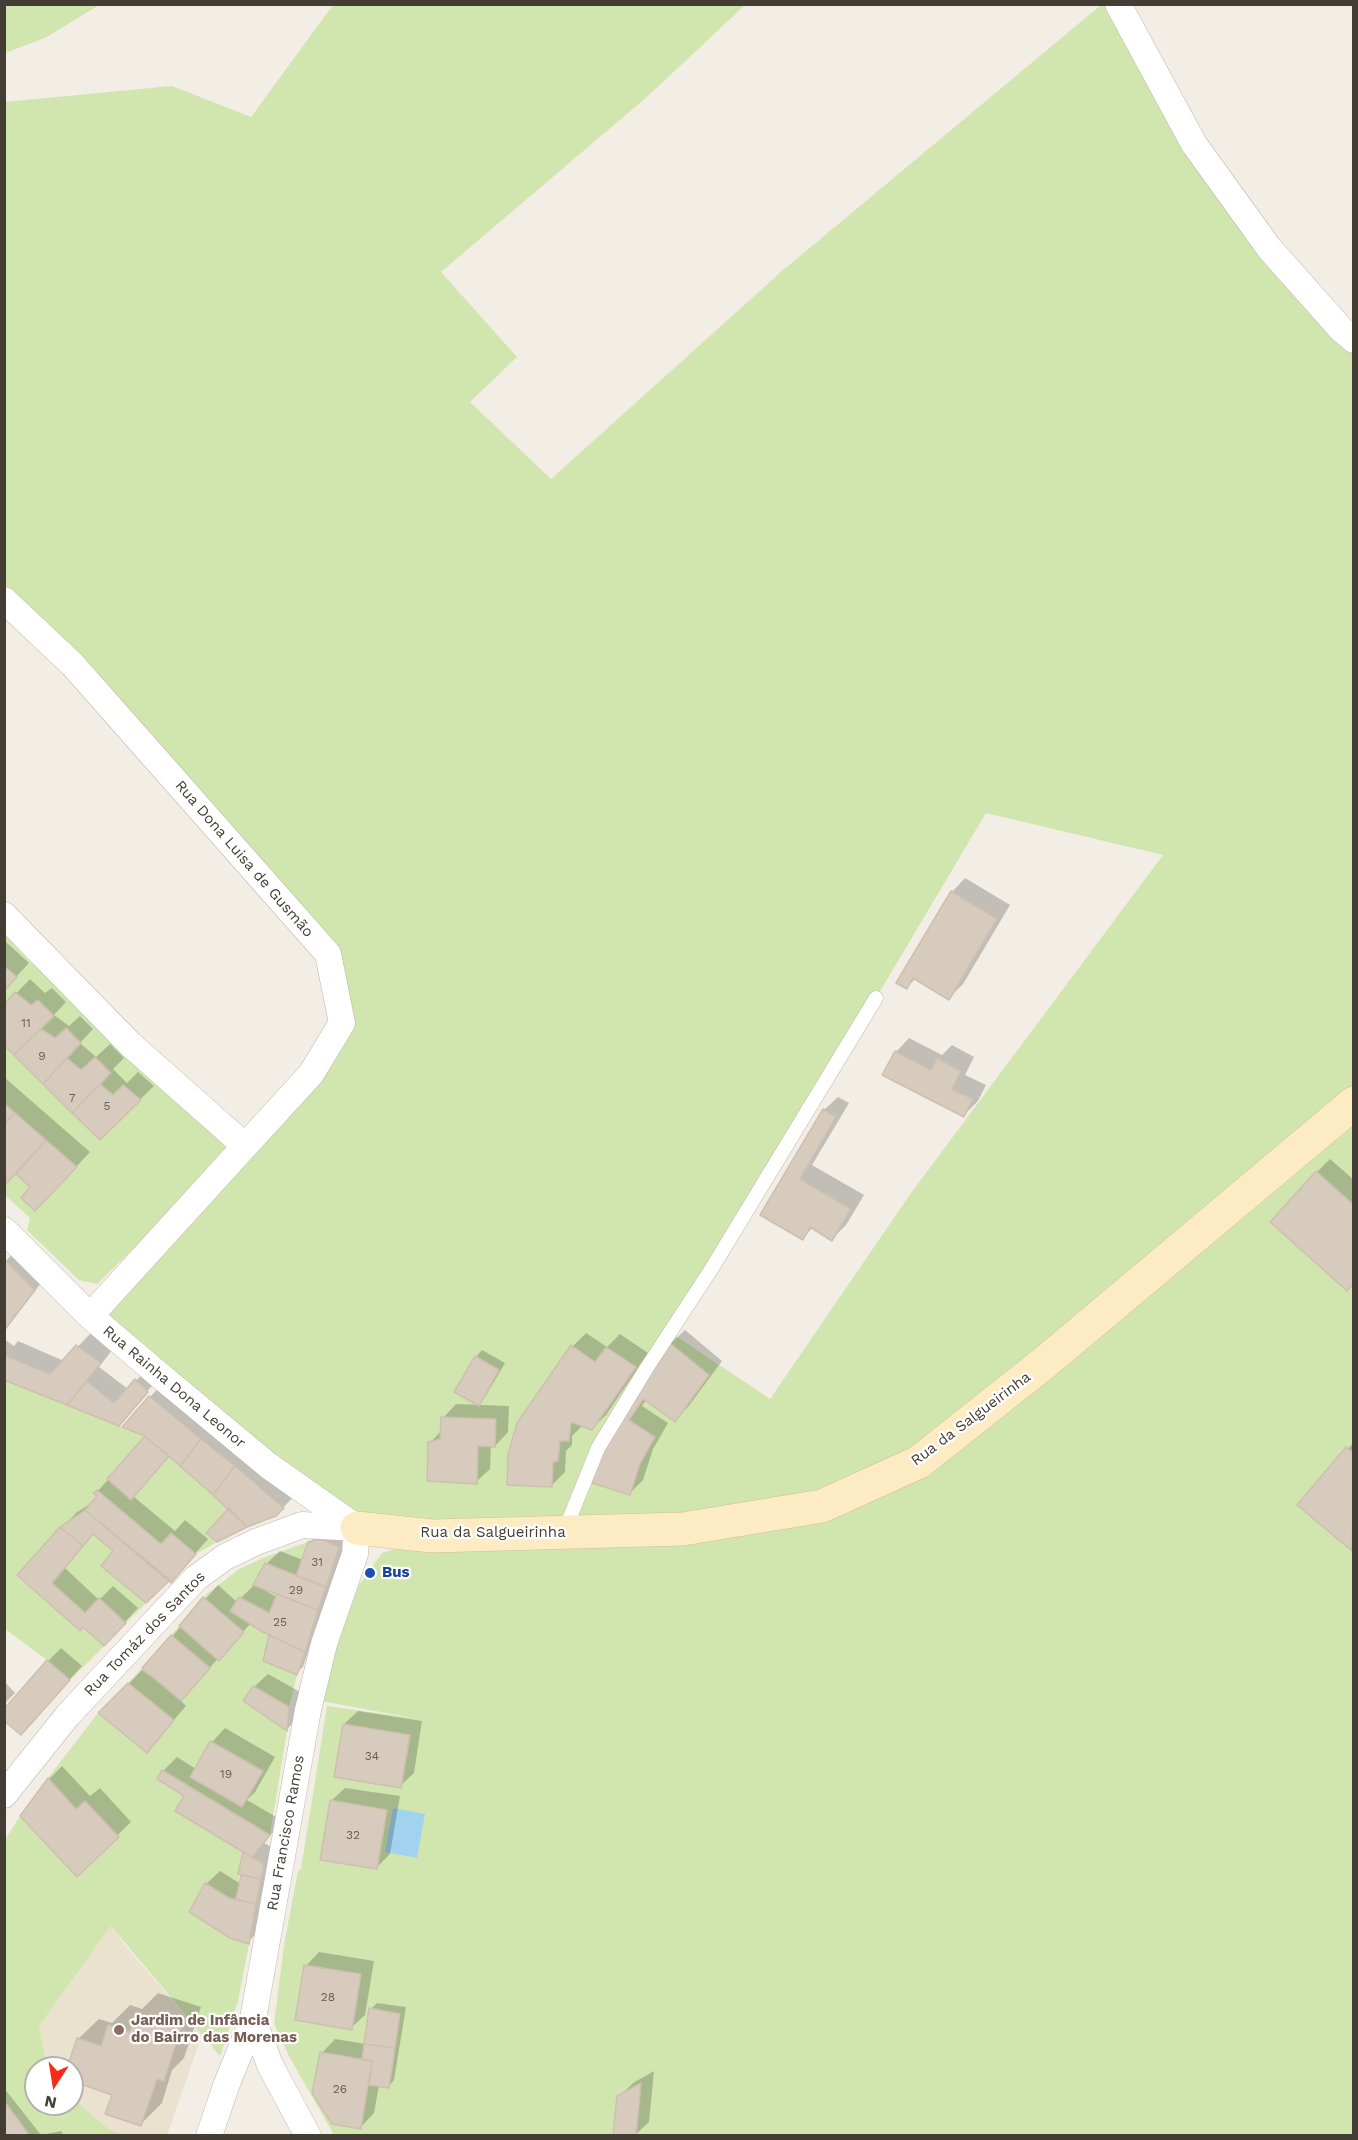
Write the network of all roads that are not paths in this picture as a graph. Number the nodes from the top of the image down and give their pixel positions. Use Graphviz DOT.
graph roads {
  1 [pos="1118,4"];
  2 [pos="1353,340"];
  3 [pos="4,600"];
  4 [pos="4,915"];
  5 [pos="876,999"];
  6 [pos="1353,1103"];
  7 [pos="245,1146"];
  8 [pos="4,1230"];
  9 [pos="90,1316"];
  10 [pos="357,1528"];
  11 [pos="564,1533"];
  12 [pos="4,1795"];
  13 [pos="253,2019"];
  14 [pos="208,2136"];
  15 [pos="308,2136"];
  1 -- 2 [label="street"];
  3 -- 7 [label="street, Rua Dona Luisa de Gusmão"];
  4 -- 7 [label="street"];
  5 -- 11 [label="lane"];
  6 -- 11 [label="street, Rua da Salgueirinha"];
  7 -- 9 [label="street, Rua Dona Luisa de Gusmão"];
  8 -- 9 [label="street, Rua Rainha Dona Leonor"];
  9 -- 10 [label="street, Rua Rainha Dona Leonor"];
  10 -- 11 [label="street, Rua da Salgueirinha"];
  10 -- 12 [label="street, Rua Tomáz dos Santos"];
  10 -- 13 [label="street, Rua Francisco Ramos"];
  13 -- 14 [label="street, Rua Francisco Ramos"];
  13 -- 15 [label="street"];
}
